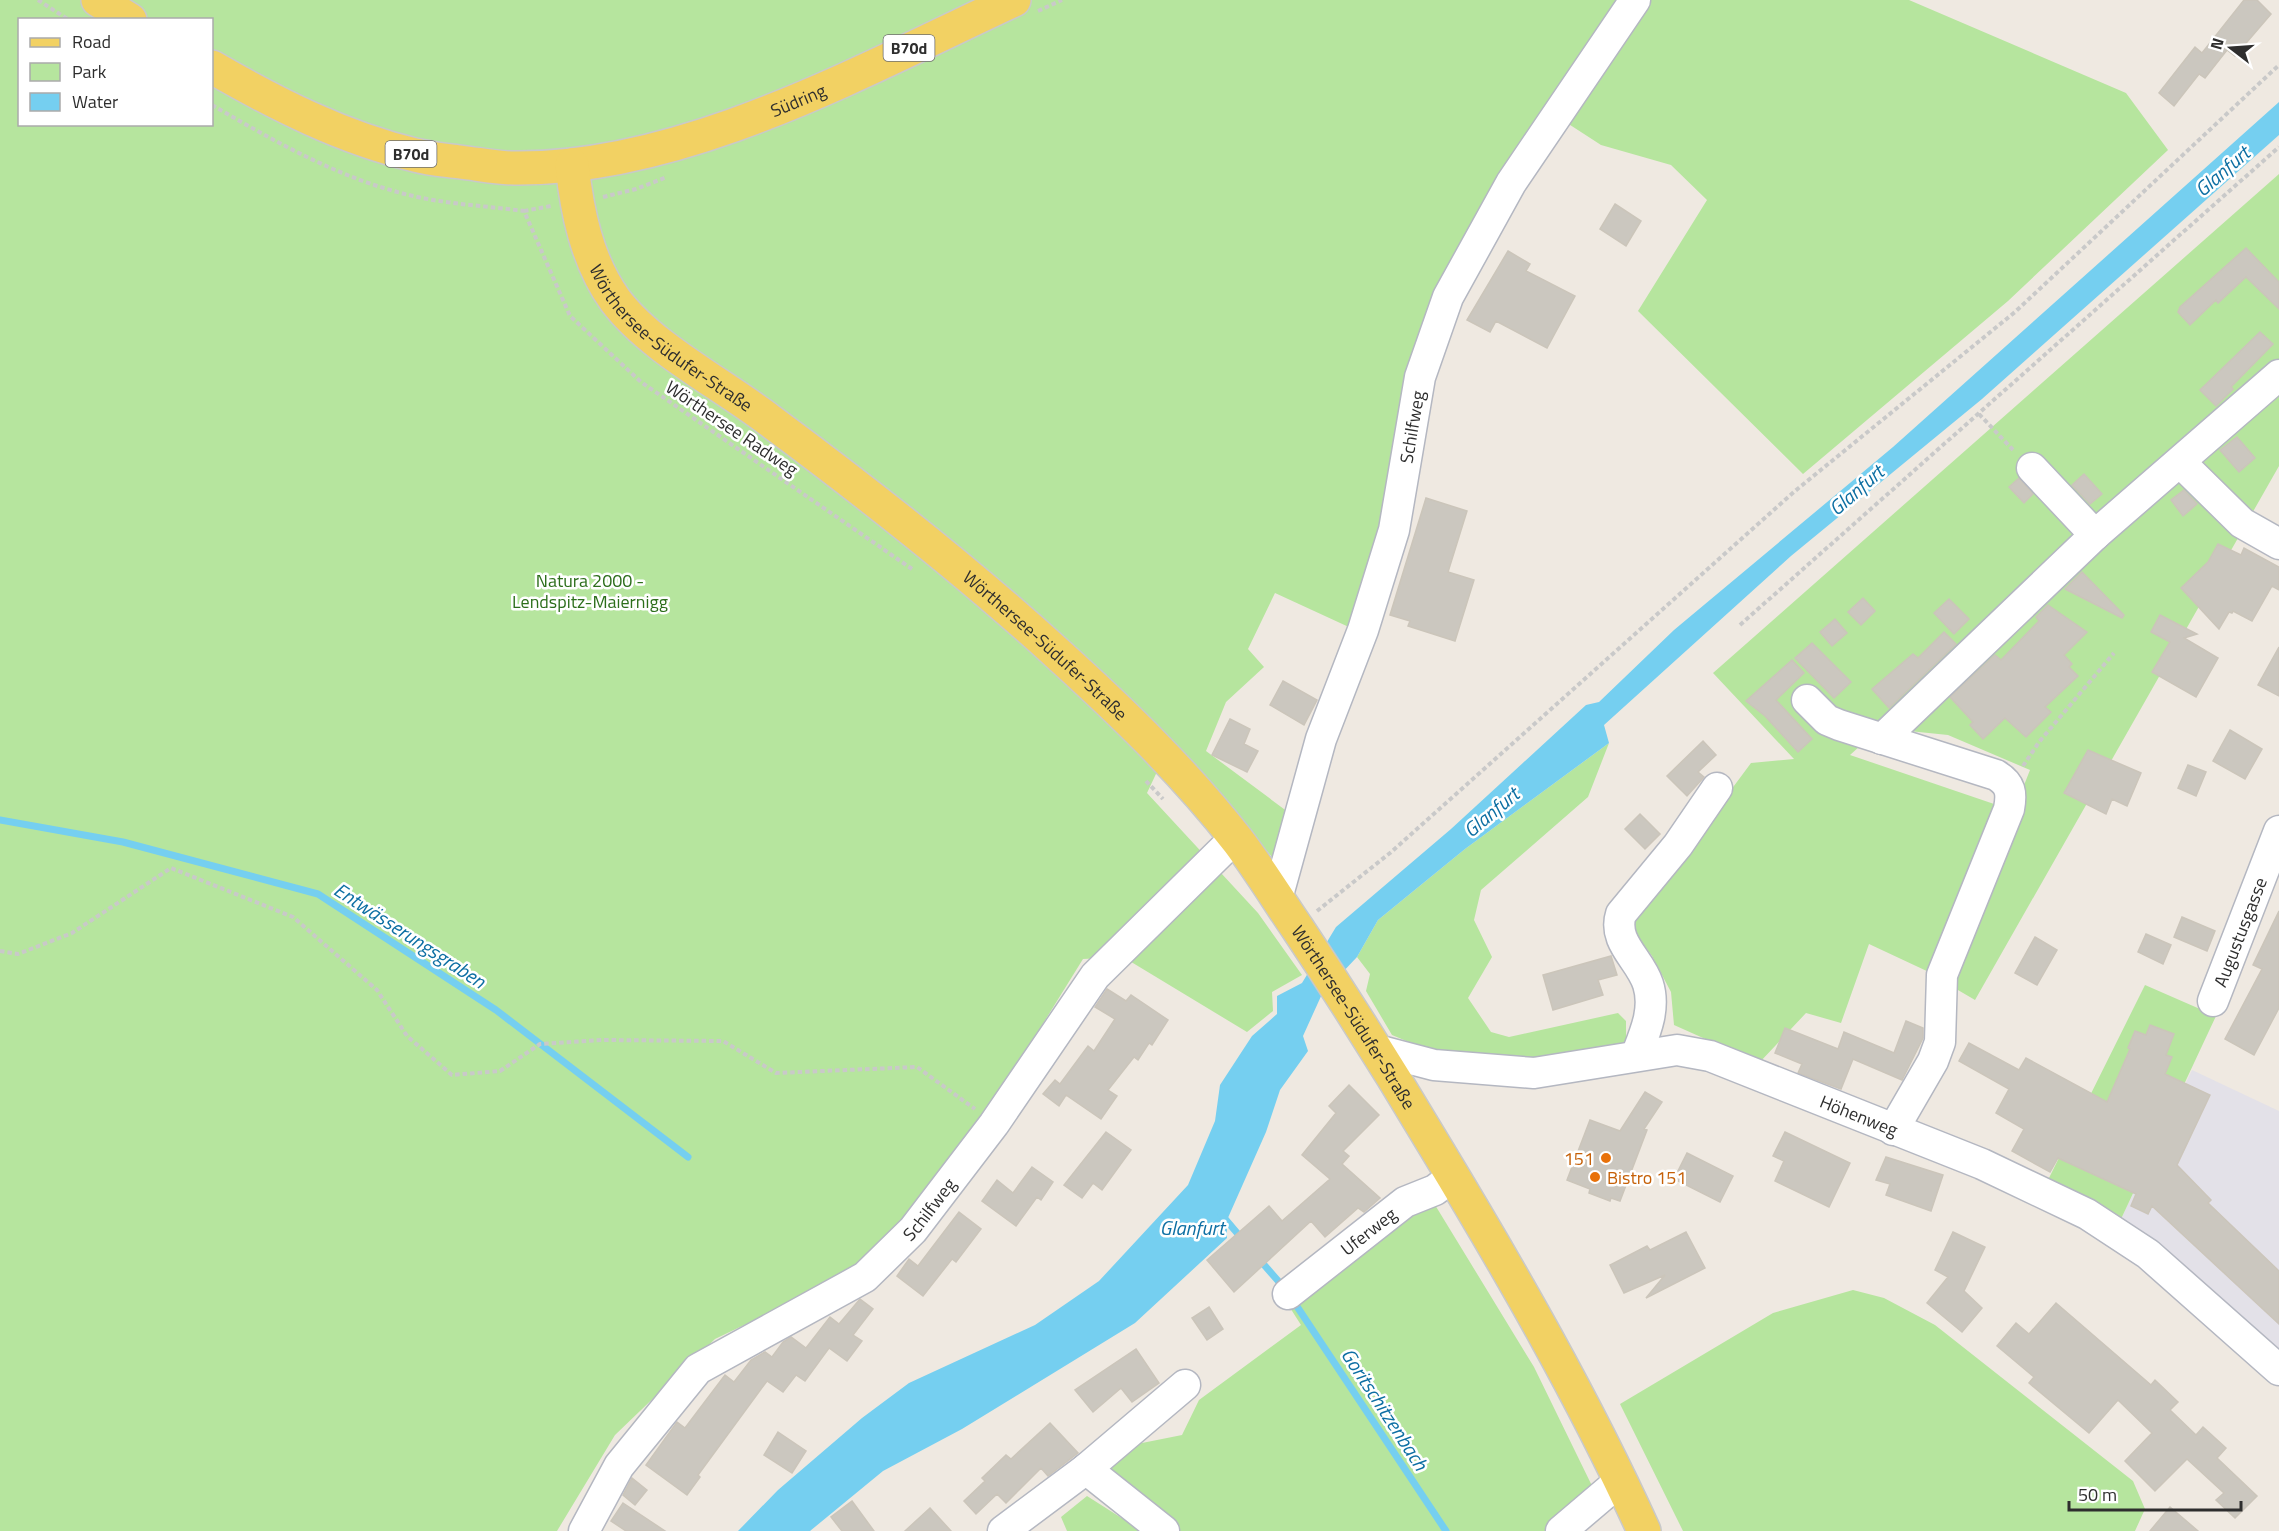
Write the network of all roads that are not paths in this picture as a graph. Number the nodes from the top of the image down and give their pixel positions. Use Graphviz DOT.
graph roads {
  1 [pos="98,0"];
  2 [pos="1014,0"];
  3 [pos="1635,0"];
  4 [pos="127,18"];
  5 [pos="213,69"];
  6 [pos="572,165"];
  7 [pos="2279,375"];
  8 [pos="2181,463"];
  9 [pos="2032,468"];
  10 [pos="2095,535"];
  11 [pos="2279,544"];
  12 [pos="1807,700"];
  13 [pos="1882,739"];
  14 [pos="1717,788"];
  15 [pos="2279,831"];
  16 [pos="1225,847"];
  17 [pos="1278,895"];
  18 [pos="2213,1001"];
  19 [pos="1377,1050"];
  20 [pos="1636,1056"];
  21 [pos="1893,1130"];
  22 [pos="1453,1176"];
  23 [pos="1288,1294"];
  24 [pos="2279,1370"];
  25 [pos="1185,1385"];
  26 [pos="1086,1469"];
  27 [pos="1621,1480"];
  28 [pos="584,1531"];
  29 [pos="1003,1531"];
  30 [pos="1164,1531"];
  31 [pos="1561,1531"];
  32 [pos="1644,1531"];
  1 -- 4 [label="main road"];
  2 -- 6 [label="main road, Südring / B70d"];
  3 -- 17 [label="street, Schilfweg"];
  5 -- 6 [label="main road, B70d"];
  6 -- 16 [label="main road, Wörthersee-Südufer-Straße"];
  7 -- 8 [label="street"];
  8 -- 10 [label="street"];
  8 -- 11 [label="street"];
  9 -- 10 [label="street"];
  10 -- 13 [label="street"];
  12 -- 13 [label="street"];
  13 -- 21 [label="street"];
  14 -- 20 [label="street"];
  15 -- 18 [label="street, Augustusgasse"];
  16 -- 17 [label="main road, Wörthersee-Südufer-Straße"];
  16 -- 28 [label="street, Schilfweg"];
  17 -- 19 [label="main road, Wörthersee-Südufer-Straße"];
  19 -- 20 [label="street, Höhenweg"];
  19 -- 22 [label="main road, Wörthersee-Südufer-Straße"];
  20 -- 21 [label="street, Höhenweg"];
  21 -- 24 [label="street, Höhenweg"];
  22 -- 23 [label="street, Uferweg"];
  22 -- 27 [label="main road, Wörthersee-Südufer-Straße"];
  25 -- 26 [label="street"];
  26 -- 29 [label="street"];
  26 -- 30 [label="street"];
  27 -- 31 [label="street"];
  27 -- 32 [label="main road, Wörthersee-Südufer-Straße"];
}
